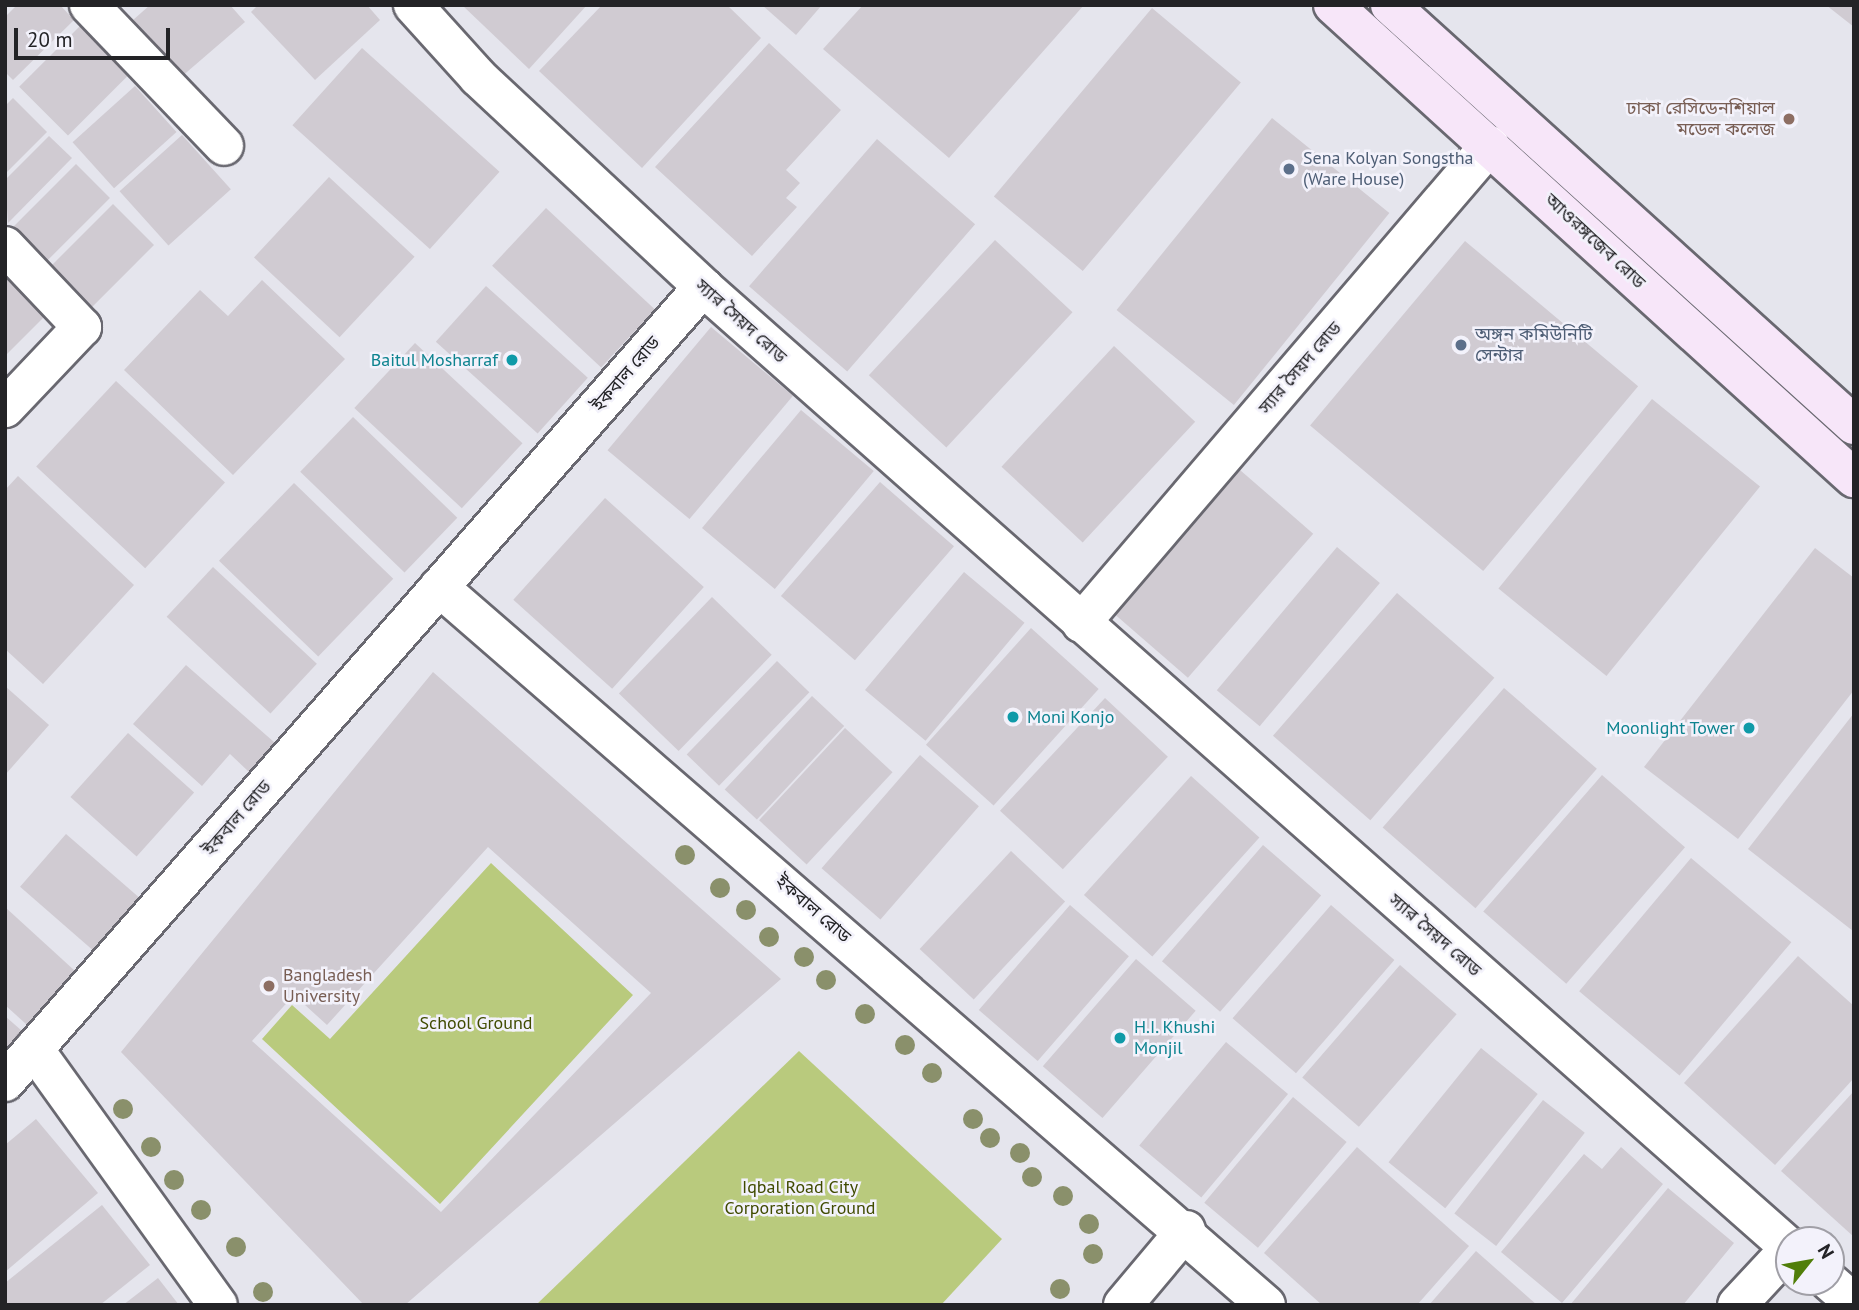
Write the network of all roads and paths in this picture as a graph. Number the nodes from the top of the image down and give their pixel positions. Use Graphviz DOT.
graph roads {
  1 [pos="89,5"];
  2 [pos="413,5"];
  3 [pos="1333,5"];
  4 [pos="1390,5"];
  5 [pos="1490,145"];
  6 [pos="224,146"];
  7 [pos="5,246"];
  8 [pos="703,287"];
  9 [pos="5,408"];
  10 [pos="1854,425"];
  11 [pos="1854,478"];
  12 [pos="439,587"];
  13 [pos="1081,623"];
  14 [pos="34,1049"];
  15 [pos="5,1082"];
  16 [pos="1186,1230"];
  17 [pos="1775,1236"];
  18 [pos="1775,1263"];
  19 [pos="218,1305"];
  20 [pos="1123,1305"];
  21 [pos="1266,1305"];
  22 [pos="1737,1305"];
  1 -- 6 [label="street"];
  2 -- 8 [label="street, স্যার সৈয়দ রোড"];
  3 -- 5 [label="street, আওরঙ্গজেব রোড"];
  4 -- 10 [label="street, আওরঙ্গজেব রোড"];
  5 -- 11 [label="street, আওরঙ্গজেব রোড"];
  5 -- 13 [label="street, স্যার সৈয়দ রোড"];
  7 -- 9 [label="street"];
  8 -- 12 [label="street, ইকবাল রোড"];
  8 -- 13 [label="street, স্যার সৈয়দ রোড"];
  12 -- 14 [label="street, ইকবাল রোড"];
  12 -- 16 [label="street, ইকবাল রোড"];
  13 -- 17 [label="street, স্যার সৈয়দ রোড"];
  14 -- 15 [label="street, ইকবাল রোড"];
  14 -- 19 [label="street"];
  16 -- 20 [label="street"];
  16 -- 21 [label="street, ইকবাল রোড"];
  18 -- 22 [label="street"];
}
